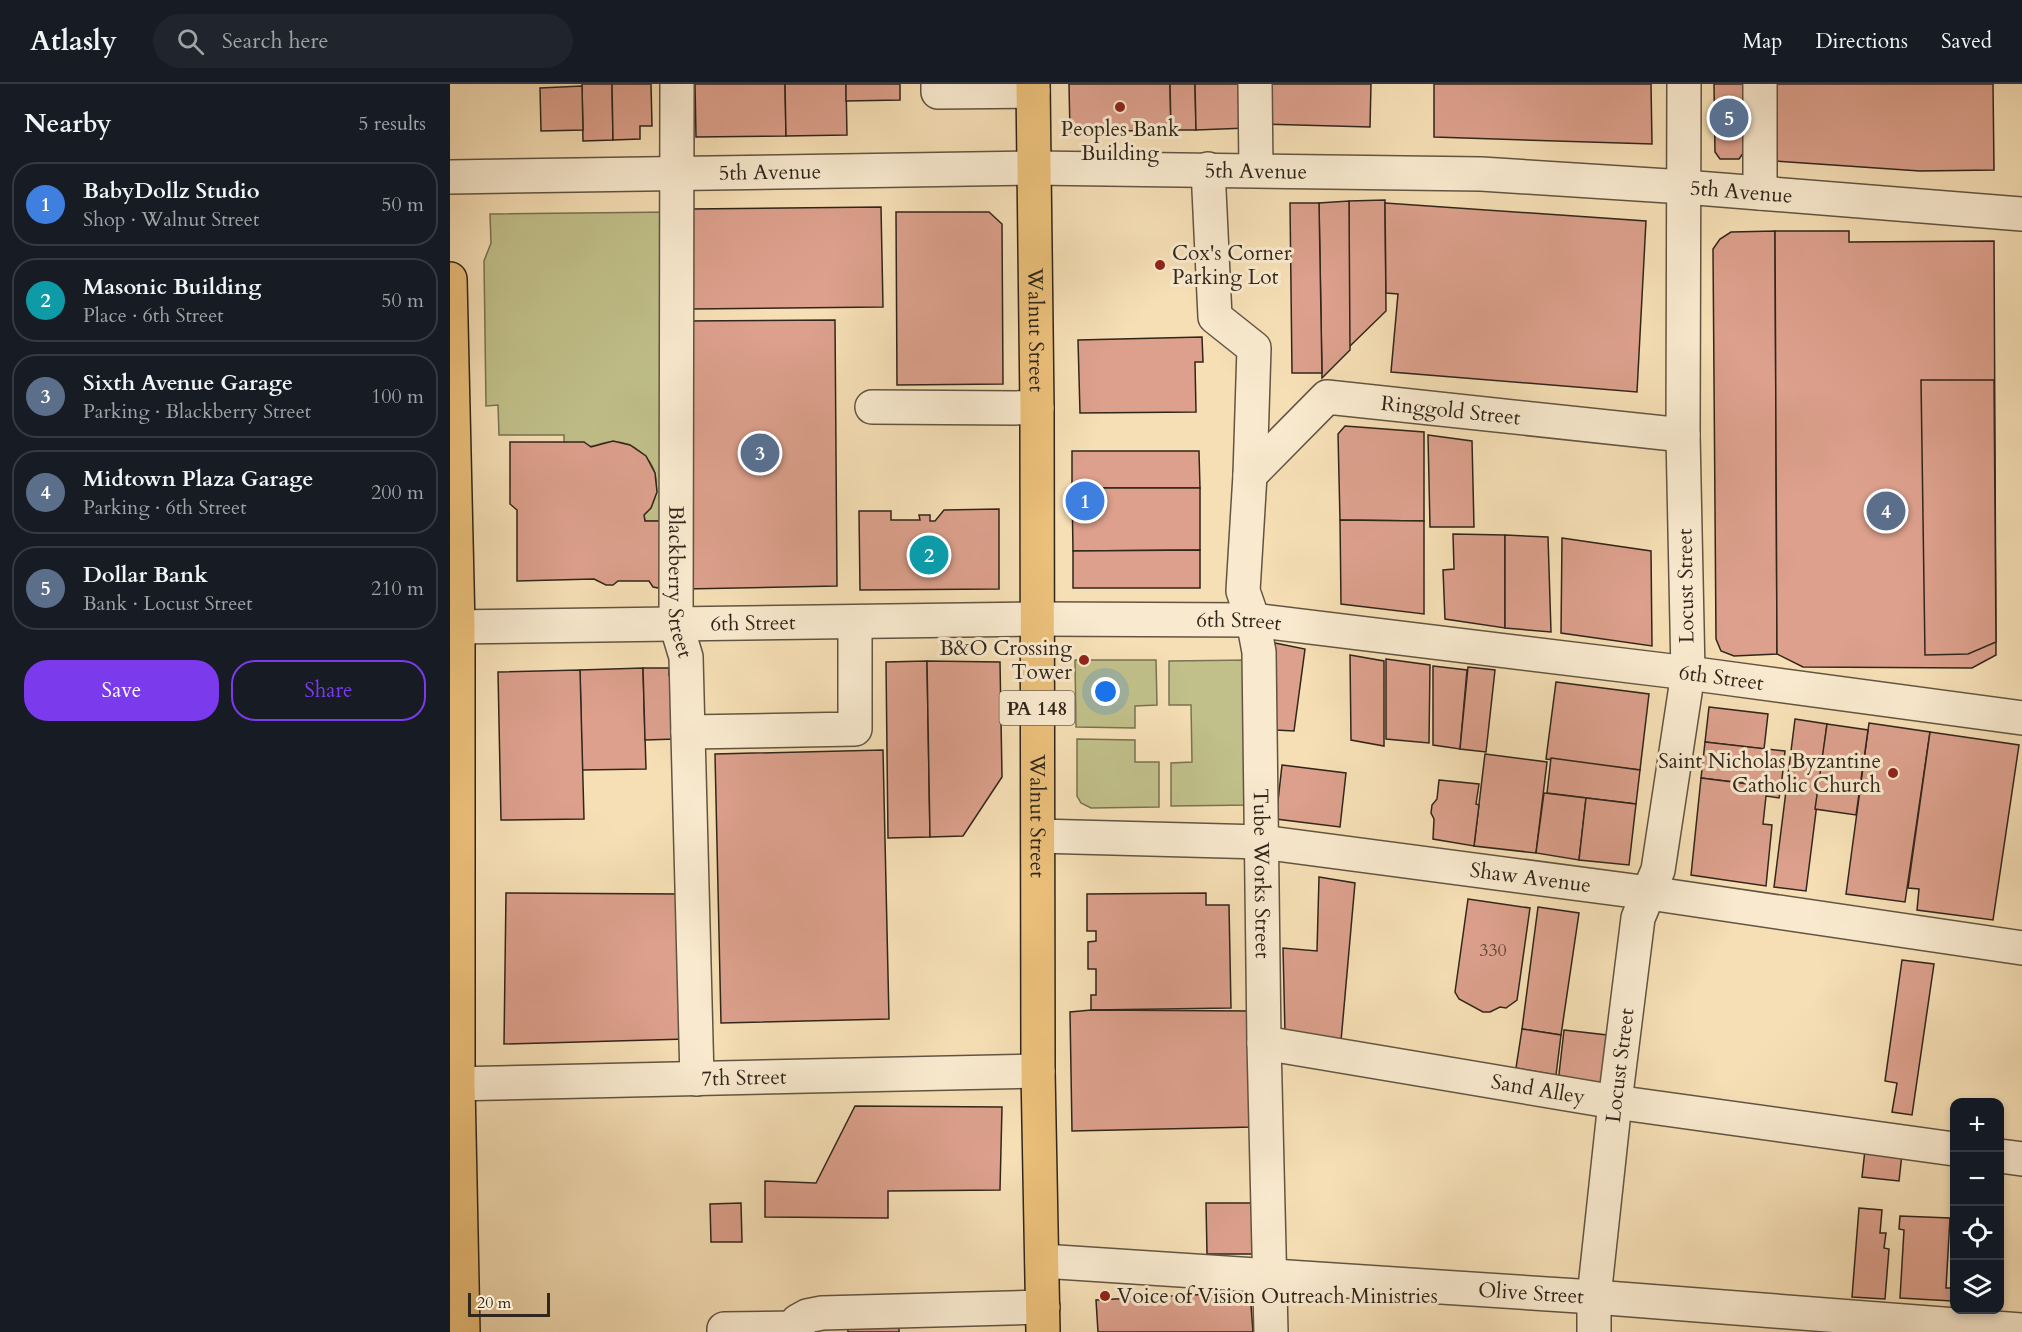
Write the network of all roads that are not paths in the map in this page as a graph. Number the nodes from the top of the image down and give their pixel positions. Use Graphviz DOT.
graph roads {
  1 [pos="677,84"];
  2 [pos="938,84"];
  3 [pos="1255,84"];
  4 [pos="1684,84"];
  5 [pos="1760,84"];
  6 [pos="982,88"];
  7 [pos="1033,88"];
  8 [pos="1034,168"];
  9 [pos="1208,170"];
  10 [pos="1256,170"];
  11 [pos="678,174"];
  12 [pos="450,177"];
  13 [pos="1684,187"];
  14 [pos="1760,193"];
  15 [pos="2022,214"];
  16 [pos="450,279"];
  17 [pos="872,407"];
  18 [pos="1037,408"];
  19 [pos="452,428"];
  20 [pos="1683,435"];
  21 [pos="1250,475"];
  22 [pos="1037,619"];
  23 [pos="1253,620"];
  24 [pos="855,622"];
  25 [pos="676,624"];
  26 [pos="454,627"];
  27 [pos="1688,673"];
  28 [pos="2022,718"];
  29 [pos="688,732"];
  30 [pos="454,759"];
  31 [pos="1038,836"];
  32 [pos="1262,842"];
  33 [pos="1649,893"];
  34 [pos="2021,940"];
  35 [pos="1264,1043"];
  36 [pos="1038,1071"];
  37 [pos="697,1079"];
  38 [pos="454,1084"];
  39 [pos="1615,1102"];
  40 [pos="1950,1148"];
  41 [pos="2004,1157"];
  42 [pos="2022,1159"];
  43 [pos="1042,1261"];
  44 [pos="1271,1275"];
  45 [pos="1594,1297"];
  46 [pos="1043,1320"];
  47 [pos="1766,1321"];
  48 [pos="806,1324"];
  49 [pos="2022,1330"];
  50 [pos="463,1332"];
  51 [pos="724,1332"];
  52 [pos="1271,1332"];
  53 [pos="1594,1332"];
  1 -- 11 [label="street, Blackberry Street"];
  2 -- 6 [label="street"];
  3 -- 10 [label="street"];
  4 -- 13 [label="street, Locust Street"];
  5 -- 14 [label="street"];
  6 -- 7 [label="street"];
  7 -- 8 [label="main road, Walnut Street / PA 148"];
  8 -- 9 [label="street, 5th Avenue"];
  8 -- 11 [label="street, 5th Avenue"];
  8 -- 18 [label="main road, Walnut Street / PA 148"];
  9 -- 10 [label="street, 5th Avenue"];
  9 -- 21 [label="street, Tube Works Street"];
  10 -- 13 [label="street, 5th Avenue"];
  11 -- 12 [label="street, 5th Avenue"];
  11 -- 25 [label="street, Blackberry Street"];
  13 -- 14 [label="street, 5th Avenue"];
  13 -- 20 [label="street, Locust Street"];
  14 -- 15 [label="street, 5th Avenue"];
  16 -- 19 [label="main road"];
  17 -- 18 [label="street"];
  18 -- 22 [label="main road, Walnut Street / PA 148"];
  19 -- 26 [label="main road"];
  20 -- 21 [label="street, Ringgold Street"];
  20 -- 27 [label="street, Locust Street"];
  21 -- 23 [label="street, Tube Works Street"];
  22 -- 23 [label="street, 6th Street"];
  22 -- 24 [label="street, 6th Street"];
  22 -- 31 [label="main road, Walnut Street / PA 148"];
  23 -- 27 [label="street, 6th Street"];
  23 -- 32 [label="street, Tube Works Street"];
  24 -- 25 [label="street, 6th Street"];
  24 -- 29 [label="street"];
  25 -- 26 [label="street, 6th Street"];
  25 -- 29 [label="street, Blackberry Street"];
  26 -- 30 [label="main road"];
  27 -- 28 [label="street, 6th Street"];
  27 -- 33 [label="street, Locust Street"];
  29 -- 37 [label="street, Blackberry Street"];
  30 -- 38 [label="main road"];
  31 -- 32 [label="street, Shaw Avenue"];
  31 -- 36 [label="main road, Walnut Street / PA 148"];
  32 -- 33 [label="street, Shaw Avenue"];
  32 -- 35 [label="street, Tube Works Street"];
  33 -- 34 [label="street, Shaw Avenue"];
  33 -- 39 [label="street, Locust Street"];
  35 -- 39 [label="street, Sand Alley"];
  35 -- 44 [label="street, Tube Works Street"];
  36 -- 37 [label="street, 7th Street"];
  36 -- 43 [label="main road, Walnut Street / PA 148"];
  37 -- 38 [label="street, 7th Street"];
  38 -- 50 [label="main road"];
  39 -- 40 [label="street, Sand Alley"];
  39 -- 45 [label="street, Locust Street"];
  41 -- 42 [label="street"];
  43 -- 44 [label="street, Olive Street"];
  43 -- 46 [label="main road, Walnut Street / PA 148"];
  44 -- 45 [label="street, Olive Street"];
  44 -- 52 [label="street, Tube Works Street"];
  45 -- 47 [label="street, Olive Street"];
  45 -- 53 [label="street, Locust Street"];
  46 -- 48 [label="street"];
  47 -- 49 [label="street, Olive Street"];
  48 -- 51 [label="street"];
}
